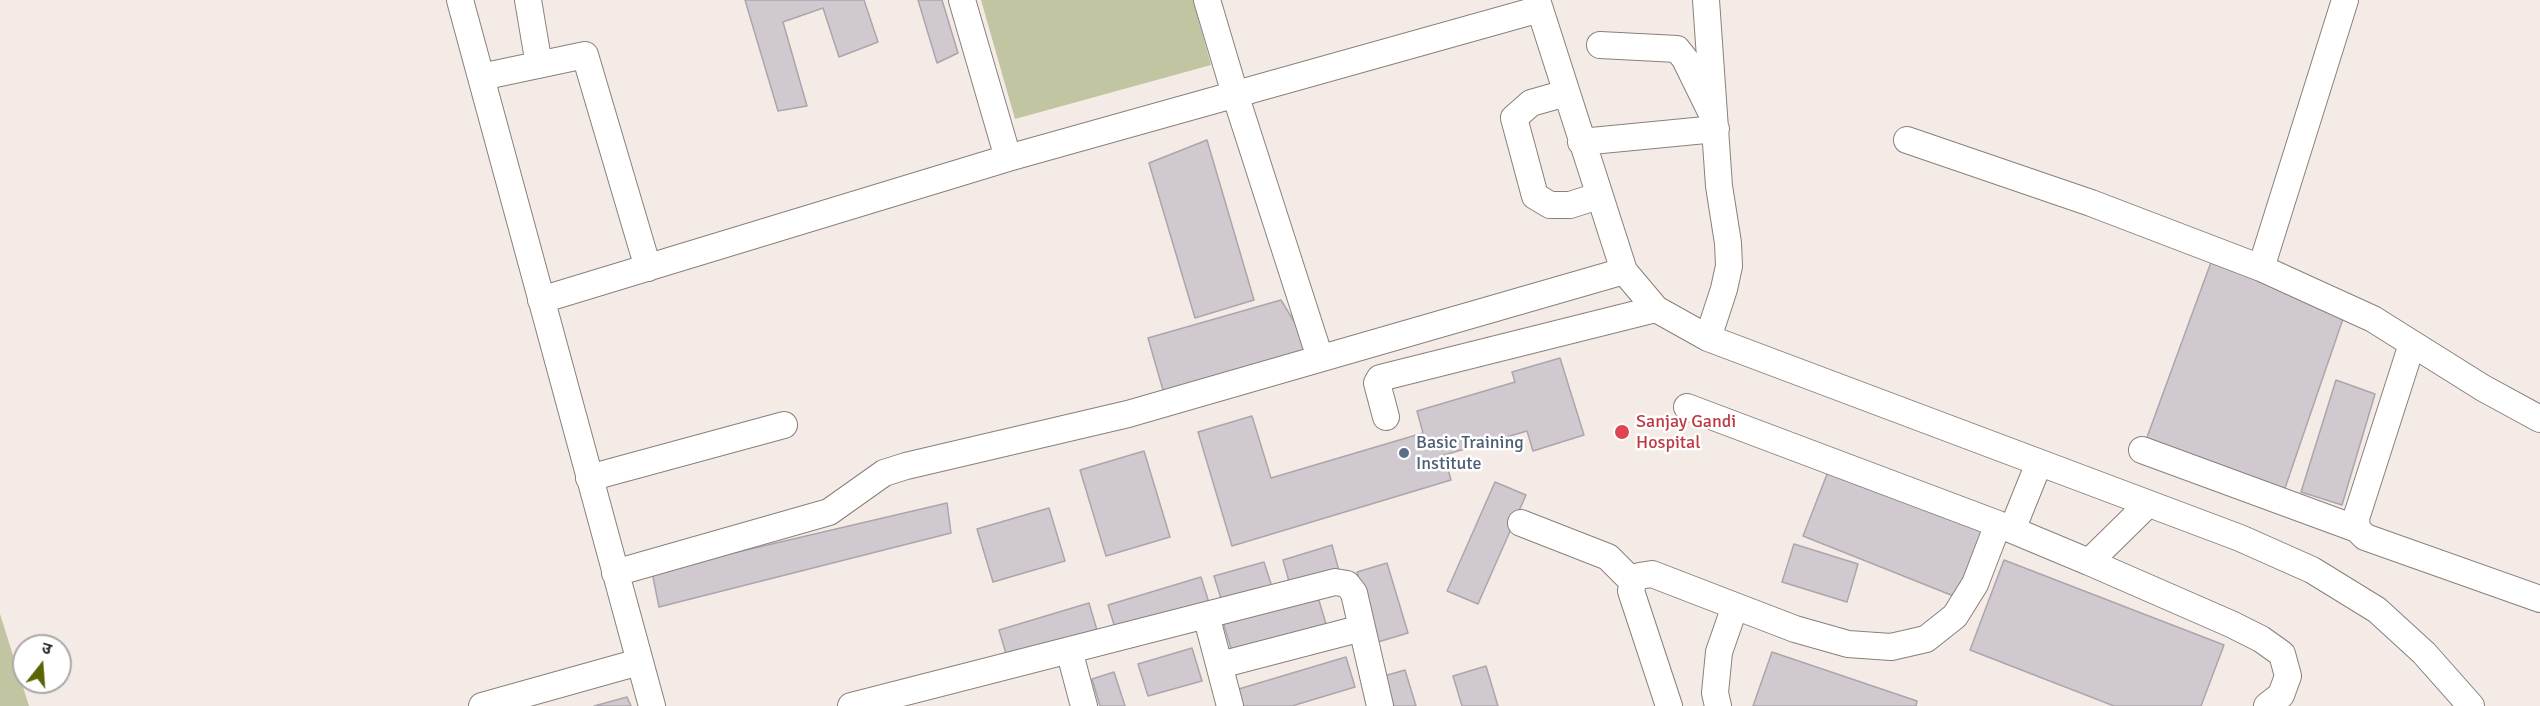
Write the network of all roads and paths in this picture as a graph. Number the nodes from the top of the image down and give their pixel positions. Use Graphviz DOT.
graph roads {
  1 [pos="460,0"];
  2 [pos="528,0"];
  3 [pos="962,0"];
  4 [pos="1207,0"];
  5 [pos="1706,0"];
  6 [pos="2345,0"];
  7 [pos="1538,5"];
  8 [pos="1600,45"];
  9 [pos="539,65"];
  10 [pos="481,77"];
  11 [pos="1566,93"];
  12 [pos="1235,94"];
  13 [pos="1716,125"];
  14 [pos="1907,140"];
  15 [pos="1581,142"];
  16 [pos="1008,158"];
  17 [pos="1598,196"];
  18 [pos="648,268"];
  19 [pos="2261,268"];
  20 [pos="1624,271"];
  21 [pos="541,300"];
  22 [pos="1656,309"];
  23 [pos="1708,338"];
  24 [pos="2412,344"];
  25 [pos="1320,358"];
  26 [pos="1687,407"];
  27 [pos="1386,417"];
  28 [pos="2540,419"];
  29 [pos="784,425"];
  30 [pos="2142,450"];
  31 [pos="2039,463"];
  32 [pos="589,478"];
  33 [pos="2148,504"];
  34 [pos="1521,523"];
  35 [pos="2005,527"];
  36 [pos="2357,529"];
  37 [pos="2089,562"];
  38 [pos="615,573"];
  39 [pos="1633,582"];
  40 [pos="2540,599"];
  41 [pos="1735,606"];
  42 [pos="1206,615"];
  43 [pos="1362,628"];
  44 [pos="1069,650"];
  45 [pos="639,662"];
  46 [pos="1220,664"];
  47 [pos="918,698"];
  48 [pos="482,706"];
  49 [pos="652,706"];
  50 [pos="850,706"];
  51 [pos="1084,706"];
  52 [pos="1230,706"];
  53 [pos="1380,706"];
  54 [pos="1670,706"];
  55 [pos="1718,706"];
  56 [pos="2267,706"];
  57 [pos="2471,706"];
  1 -- 10 [label="street"];
  2 -- 9 [label="street"];
  3 -- 16 [label="street"];
  4 -- 12 [label="street"];
  5 -- 13 [label="street"];
  6 -- 19 [label="street"];
  7 -- 11 [label="street"];
  7 -- 12 [label="street"];
  8 -- 13 [label="street"];
  9 -- 10 [label="street"];
  9 -- 18 [label="street"];
  10 -- 21 [label="street"];
  11 -- 15 [label="street"];
  11 -- 17 [label="street"];
  12 -- 16 [label="street"];
  12 -- 25 [label="street"];
  13 -- 15 [label="street"];
  13 -- 23 [label="street"];
  14 -- 19 [label="street"];
  15 -- 17 [label="street"];
  16 -- 18 [label="street"];
  17 -- 20 [label="street"];
  18 -- 21 [label="street"];
  19 -- 24 [label="street"];
  20 -- 22 [label="street"];
  20 -- 25 [label="street"];
  21 -- 32 [label="street"];
  22 -- 23 [label="street"];
  22 -- 27 [label="street"];
  23 -- 31 [label="street"];
  24 -- 28 [label="street"];
  24 -- 36 [label="street"];
  25 -- 38 [label="street"];
  26 -- 35 [label="street"];
  29 -- 32 [label="street"];
  30 -- 36 [label="street"];
  31 -- 33 [label="street"];
  31 -- 35 [label="street"];
  32 -- 38 [label="street"];
  33 -- 37 [label="street"];
  33 -- 57 [label="street"];
  34 -- 39 [label="street"];
  35 -- 37 [label="street"];
  35 -- 41 [label="street"];
  36 -- 40 [label="street"];
  37 -- 56 [label="street"];
  38 -- 45 [label="street"];
  39 -- 41 [label="street"];
  39 -- 54 [label="street"];
  41 -- 55 [label="street"];
  42 -- 43 [label="street"];
  42 -- 44 [label="street"];
  42 -- 46 [label="street"];
  43 -- 46 [label="street"];
  43 -- 53 [label="street"];
  44 -- 47 [label="street"];
  44 -- 51 [label="street"];
  45 -- 48 [label="street"];
  45 -- 49 [label="street"];
  46 -- 52 [label="street"];
  47 -- 50 [label="street"];
}
